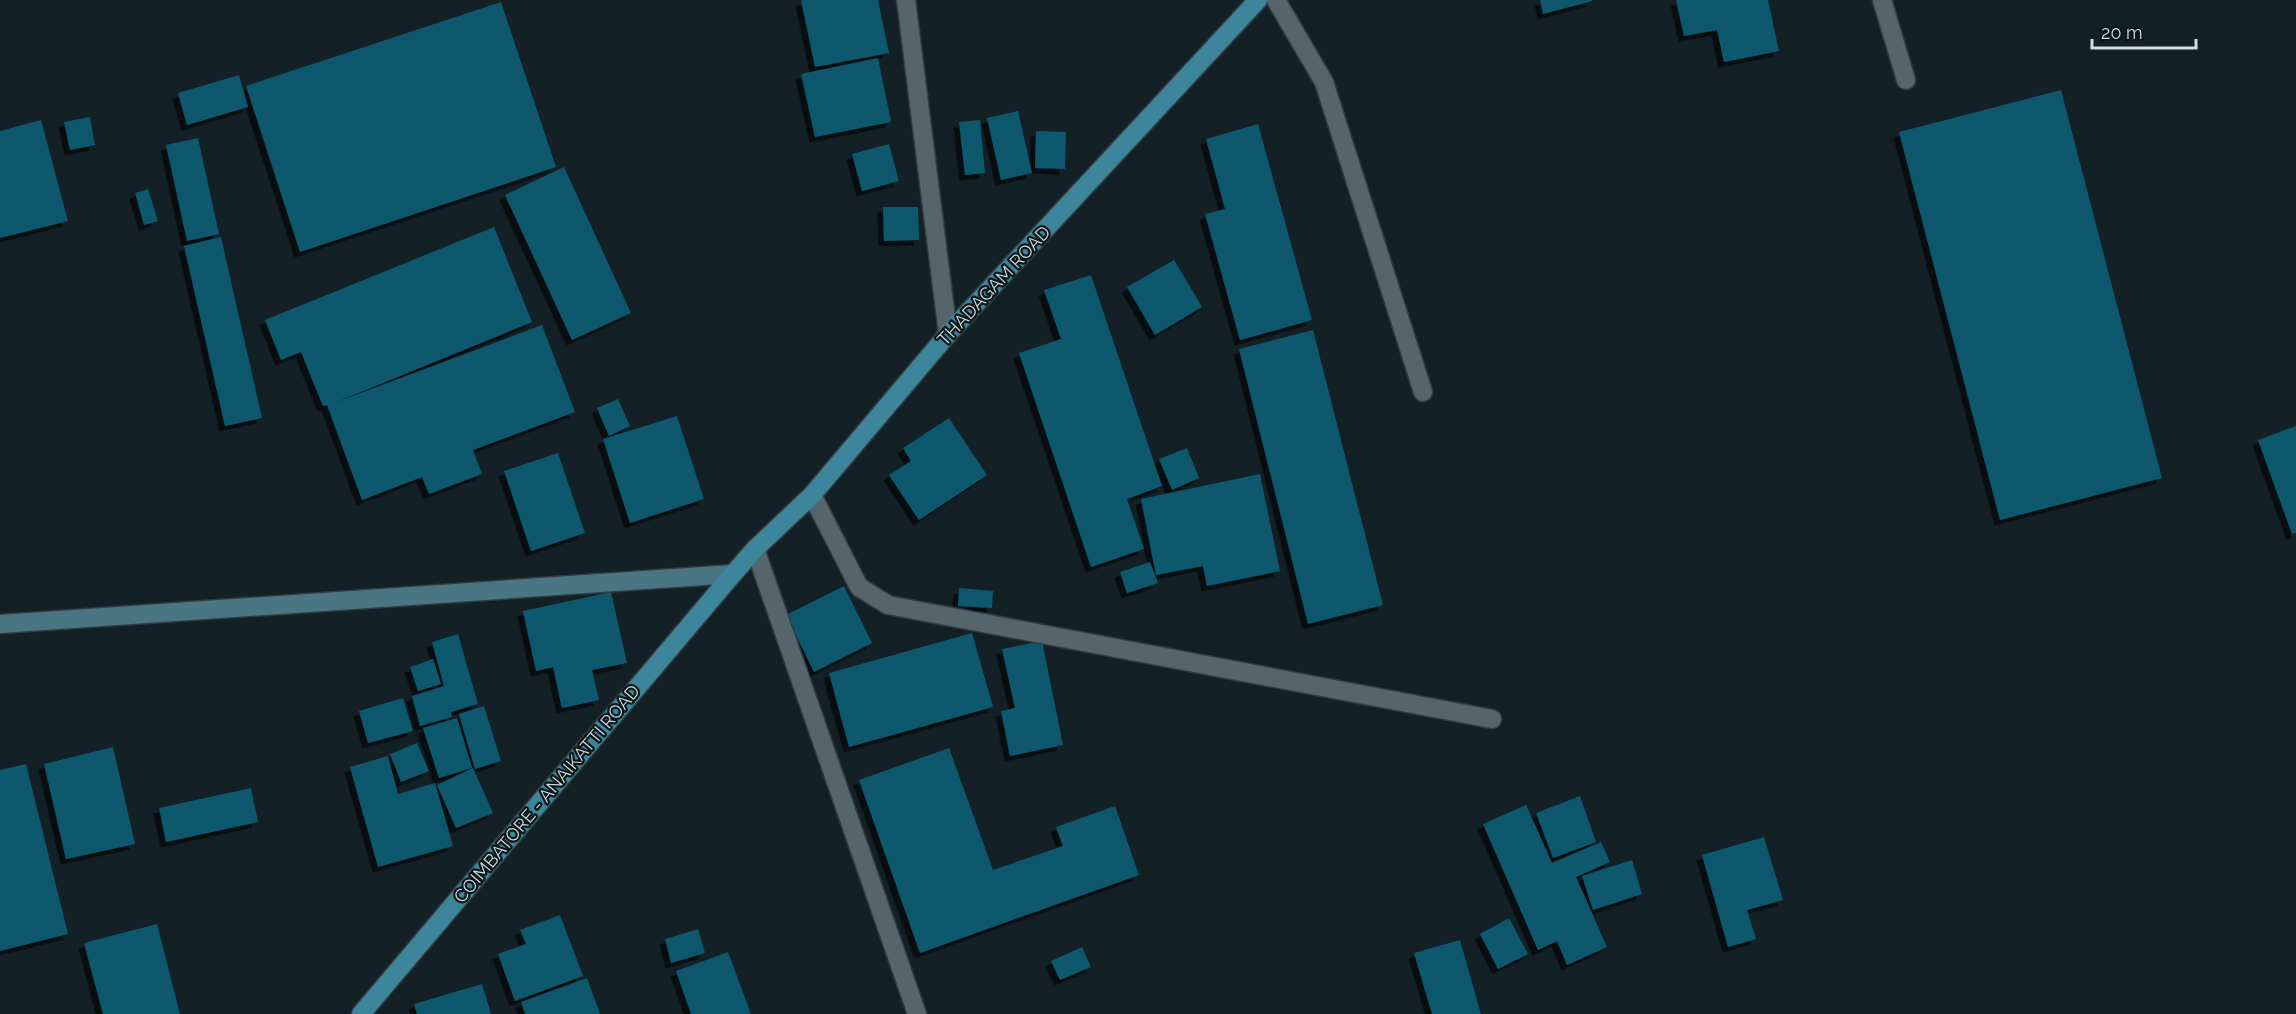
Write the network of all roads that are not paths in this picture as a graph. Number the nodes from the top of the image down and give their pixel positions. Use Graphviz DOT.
graph roads {
  1 [pos="906,0"];
  2 [pos="1258,0"];
  3 [pos="1276,0"];
  4 [pos="1882,0"];
  5 [pos="1906,80"];
  6 [pos="948,334"];
  7 [pos="1423,392"];
  8 [pos="812,495"];
  9 [pos="755,549"];
  10 [pos="733,574"];
  11 [pos="0,624"];
  12 [pos="1492,719"];
  13 [pos="361,1014"];
  14 [pos="917,1014"];
  1 -- 6 [label="street"];
  2 -- 6 [label="main road, THADAGAM ROAD"];
  3 -- 7 [label="street"];
  4 -- 5 [label="street"];
  6 -- 8 [label="main road, THADAGAM ROAD"];
  8 -- 9 [label="main road, THADAGAM ROAD"];
  8 -- 12 [label="street"];
  9 -- 10 [label="main road, THADAGAM ROAD"];
  9 -- 14 [label="street"];
  10 -- 11 [label="main road"];
  10 -- 13 [label="main road, COIMBATORE - ANAIKATTI ROAD"];
}
